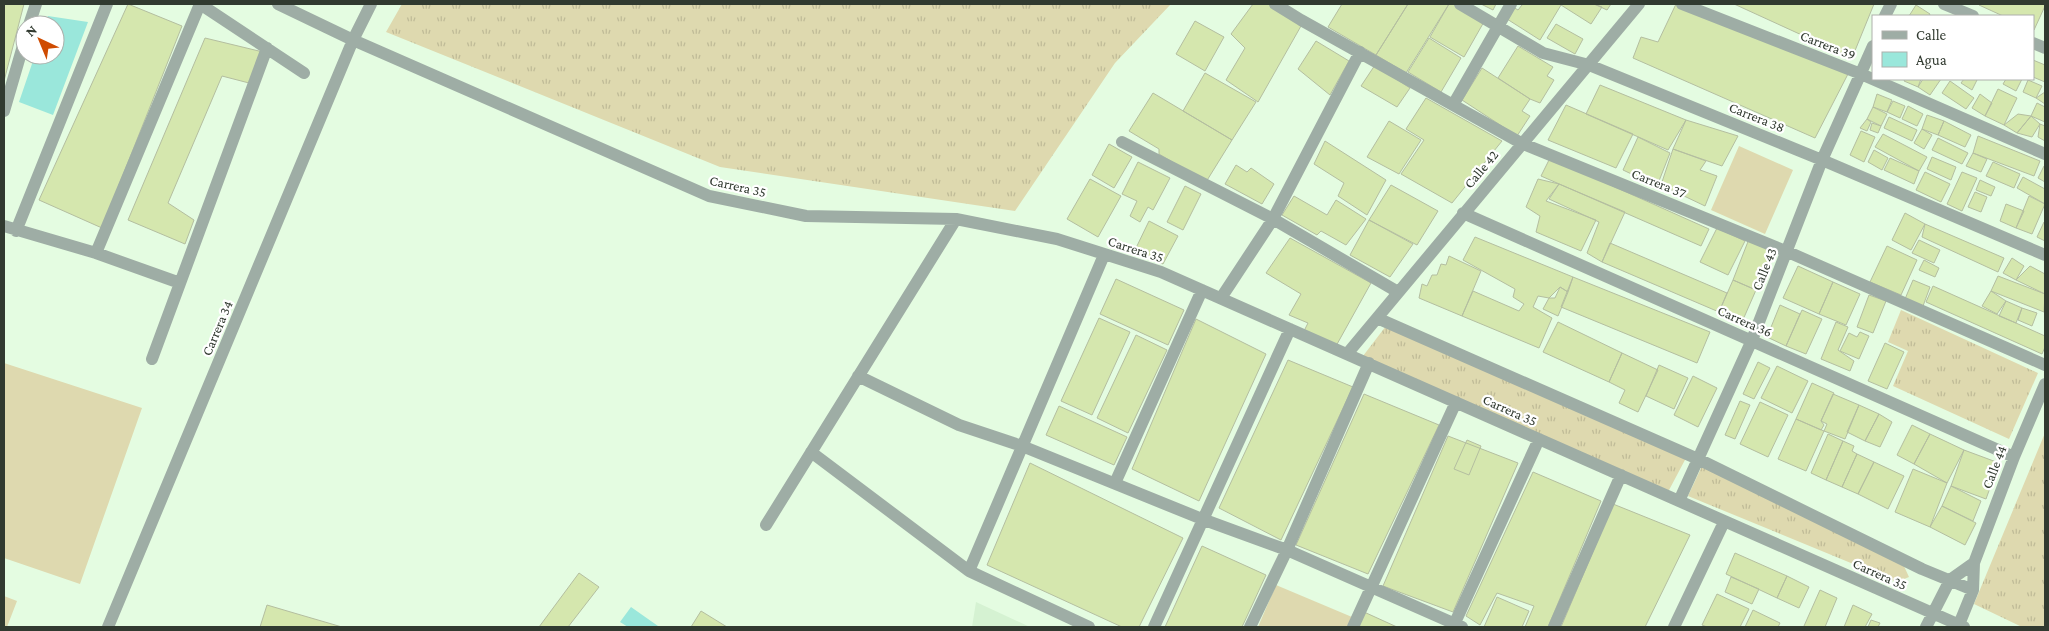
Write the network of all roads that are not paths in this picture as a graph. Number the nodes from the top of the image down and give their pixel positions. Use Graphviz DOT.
graph roads {
  1 [pos="107,4"];
  2 [pos="200,4"];
  3 [pos="278,4"];
  4 [pos="371,4"];
  5 [pos="1275,4"];
  6 [pos="1460,4"];
  7 [pos="1511,4"];
  8 [pos="1639,4"];
  9 [pos="1682,4"];
  10 [pos="1944,4"];
  11 [pos="1971,15"];
  12 [pos="1498,26"];
  13 [pos="353,40"];
  14 [pos="267,48"];
  15 [pos="1872,48"];
  16 [pos="1360,52"];
  17 [pos="18,65"];
  18 [pos="1589,65"];
  19 [pos="304,73"];
  20 [pos="1861,74"];
  21 [pos="1872,79"];
  22 [pos="1875,80"];
  23 [pos="1453,105"];
  24 [pos="4,112"];
  25 [pos="1122,142"];
  26 [pos="1521,143"];
  27 [pos="2045,154"];
  28 [pos="1822,160"];
  29 [pos="1463,213"];
  30 [pos="956,219"];
  31 [pos="1273,219"];
  32 [pos="4,226"];
  33 [pos="16,231"];
  34 [pos="1788,252"];
  35 [pos="96,253"];
  36 [pos="1104,255"];
  37 [pos="2045,255"];
  38 [pos="180,283"];
  39 [pos="1202,290"];
  40 [pos="1398,292"];
  41 [pos="1221,298"];
  42 [pos="1376,318"];
  43 [pos="1290,328"];
  44 [pos="1752,340"];
  45 [pos="1347,354"];
  46 [pos="152,359"];
  47 [pos="1369,364"];
  48 [pos="2045,365"];
  49 [pos="858,376"];
  50 [pos="2045,384"];
  51 [pos="1456,402"];
  52 [pos="1539,439"];
  53 [pos="1022,446"];
  54 [pos="811,452"];
  55 [pos="2014,457"];
  56 [pos="1698,459"];
  57 [pos="1621,475"];
  58 [pos="1114,483"];
  59 [pos="1679,501"];
  60 [pos="1202,518"];
  61 [pos="1724,522"];
  62 [pos="766,524"];
  63 [pos="1287,550"];
  64 [pos="1974,563"];
  65 [pos="969,571"];
  66 [pos="1950,580"];
  67 [pos="1372,587"];
  68 [pos="1973,590"];
  69 [pos="1932,614"];
  70 [pos="1457,626"];
  71 [pos="108,627"];
  72 [pos="1089,627"];
  73 [pos="1154,627"];
  74 [pos="1250,627"];
  75 [pos="1354,627"];
  76 [pos="1554,627"];
  77 [pos="1677,627"];
  78 [pos="1926,627"];
  79 [pos="1960,627"];
  1 -- 33 [label="street"];
  2 -- 14 [label="street"];
  2 -- 35 [label="street"];
  3 -- 13 [label="street, Carrera 35"];
  4 -- 13 [label="street, Carrera 34"];
  5 -- 16 [label="street, Carrera 37"];
  6 -- 12 [label="street, Carrera 38"];
  7 -- 12 [label="street"];
  8 -- 18 [label="street, Calle 42"];
  9 -- 20 [label="street, Carrera 39"];
  10 -- 11 [label="street"];
  12 -- 18 [label="street, Carrera 38"];
  12 -- 23 [label="street"];
  13 -- 30 [label="street, Carrera 35"];
  13 -- 71 [label="street, Carrera 34"];
  14 -- 19 [label="street"];
  14 -- 38 [label="street"];
  15 -- 20 [label="street, Calle 43"];
  16 -- 23 [label="street, Carrera 37"];
  16 -- 31 [label="street"];
  17 -- 24 [label="street"];
  18 -- 26 [label="street, Calle 42"];
  18 -- 28 [label="street, Carrera 38"];
  20 -- 21 [label="street, Carrera 39"];
  20 -- 28 [label="street, Calle 43"];
  22 -- 27 [label="street, Carrera 39"];
  23 -- 26 [label="street, Carrera 37"];
  25 -- 31 [label="street"];
  26 -- 29 [label="street, Calle 42"];
  26 -- 34 [label="street, Carrera 37"];
  28 -- 34 [label="street, Calle 43"];
  28 -- 37 [label="street, Carrera 38"];
  29 -- 40 [label="street, Calle 42"];
  29 -- 44 [label="street, Carrera 36"];
  30 -- 36 [label="street, Carrera 35"];
  30 -- 49 [label="street"];
  31 -- 40 [label="street"];
  31 -- 41 [label="street"];
  32 -- 33 [label="street"];
  33 -- 35 [label="street"];
  34 -- 44 [label="street, Calle 43"];
  34 -- 48 [label="street, Carrera 37"];
  35 -- 38 [label="street"];
  36 -- 39 [label="street, Carrera 35"];
  36 -- 53 [label="street"];
  38 -- 46 [label="street"];
  39 -- 41 [label="street, Carrera 35"];
  39 -- 58 [label="street"];
  40 -- 42 [label="street, Calle 42"];
  41 -- 43 [label="street, Carrera 35"];
  42 -- 45 [label="street, Calle 42"];
  42 -- 56 [label="street"];
  43 -- 45 [label="street, Carrera 35"];
  43 -- 60 [label="street"];
  44 -- 55 [label="street, Carrera 36"];
  44 -- 56 [label="street, Calle 43"];
  45 -- 47 [label="street, Carrera 35"];
  47 -- 51 [label="street, Carrera 35"];
  47 -- 63 [label="street"];
  49 -- 53 [label="street"];
  49 -- 54 [label="street"];
  50 -- 55 [label="street, Calle 44"];
  51 -- 52 [label="street, Carrera 35"];
  51 -- 67 [label="street"];
  52 -- 57 [label="street, Carrera 35"];
  52 -- 70 [label="street"];
  53 -- 58 [label="street"];
  53 -- 65 [label="street"];
  54 -- 62 [label="street"];
  54 -- 65 [label="street"];
  55 -- 64 [label="street, Calle 44"];
  56 -- 59 [label="street, Calle 43"];
  56 -- 66 [label="street"];
  57 -- 59 [label="street, Carrera 35"];
  57 -- 76 [label="street"];
  58 -- 60 [label="street"];
  59 -- 61 [label="street, Carrera 35"];
  60 -- 63 [label="street"];
  60 -- 73 [label="street"];
  61 -- 69 [label="street, Carrera 35"];
  61 -- 77 [label="street"];
  63 -- 67 [label="street"];
  63 -- 74 [label="street"];
  64 -- 66 [label="street"];
  64 -- 68 [label="street, Calle 44"];
  65 -- 72 [label="street"];
  66 -- 68 [label="street"];
  66 -- 69 [label="street"];
  67 -- 70 [label="street"];
  67 -- 75 [label="street"];
  68 -- 79 [label="street, Calle 44"];
  69 -- 78 [label="street"];
  69 -- 79 [label="street, Carrera 35"];
}
